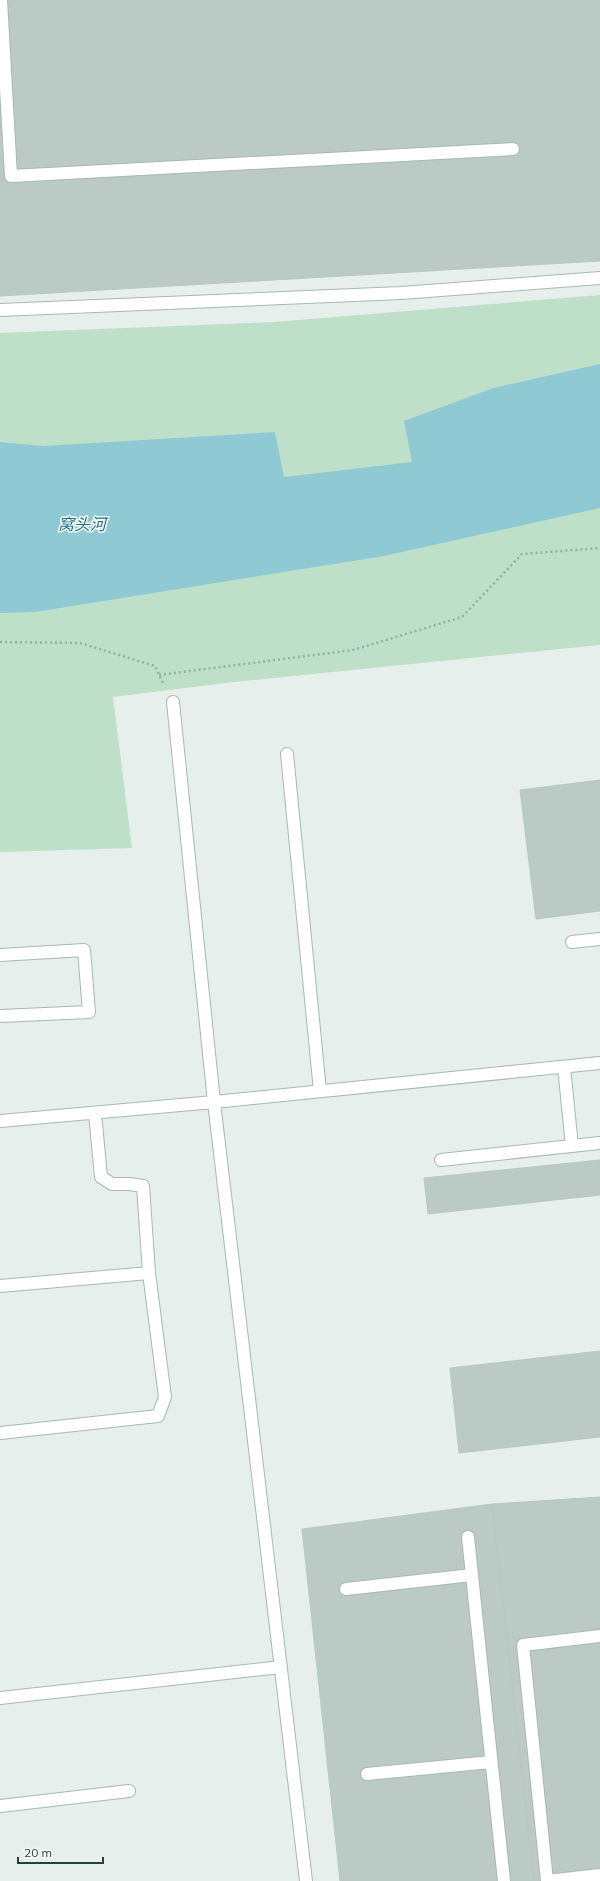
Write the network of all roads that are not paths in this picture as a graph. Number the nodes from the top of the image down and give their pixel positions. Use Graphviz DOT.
graph roads {
  1 [pos="2,0"];
  2 [pos="513,149"];
  3 [pos="600,278"];
  4 [pos="0,310"];
  5 [pos="173,702"];
  6 [pos="287,754"];
  7 [pos="600,939"];
  8 [pos="572,942"];
  9 [pos="0,954"];
  10 [pos="0,1016"];
  11 [pos="600,1063"];
  12 [pos="564,1066"];
  13 [pos="320,1091"];
  14 [pos="214,1102"];
  15 [pos="94,1113"];
  16 [pos="0,1121"];
  17 [pos="600,1143"];
  18 [pos="572,1146"];
  19 [pos="440,1160"];
  20 [pos="149,1273"];
  21 [pos="0,1286"];
  22 [pos="0,1433"];
  23 [pos="468,1538"];
  24 [pos="472,1575"];
  25 [pos="346,1589"];
  26 [pos="600,1636"];
  27 [pos="281,1667"];
  28 [pos="0,1698"];
  29 [pos="491,1762"];
  30 [pos="367,1774"];
  31 [pos="129,1791"];
  32 [pos="0,1806"];
  33 [pos="600,1875"];
  34 [pos="306,1881"];
  35 [pos="504,1881"];
  36 [pos="547,1881"];
  1 -- 2 [label="street"];
  3 -- 4 [label="street"];
  5 -- 14 [label="street"];
  6 -- 13 [label="street"];
  7 -- 8 [label="street"];
  9 -- 10 [label="street"];
  11 -- 12 [label="street"];
  12 -- 13 [label="street"];
  12 -- 18 [label="street"];
  13 -- 14 [label="street"];
  14 -- 15 [label="street"];
  14 -- 27 [label="street"];
  15 -- 16 [label="street"];
  15 -- 20 [label="street"];
  17 -- 18 [label="street"];
  18 -- 19 [label="street"];
  20 -- 21 [label="street"];
  20 -- 22 [label="street"];
  23 -- 24 [label="street"];
  24 -- 25 [label="street"];
  24 -- 29 [label="street"];
  26 -- 36 [label="street"];
  27 -- 28 [label="street"];
  27 -- 34 [label="street"];
  29 -- 30 [label="street"];
  29 -- 35 [label="street"];
  31 -- 32 [label="street"];
  33 -- 36 [label="street"];
}
